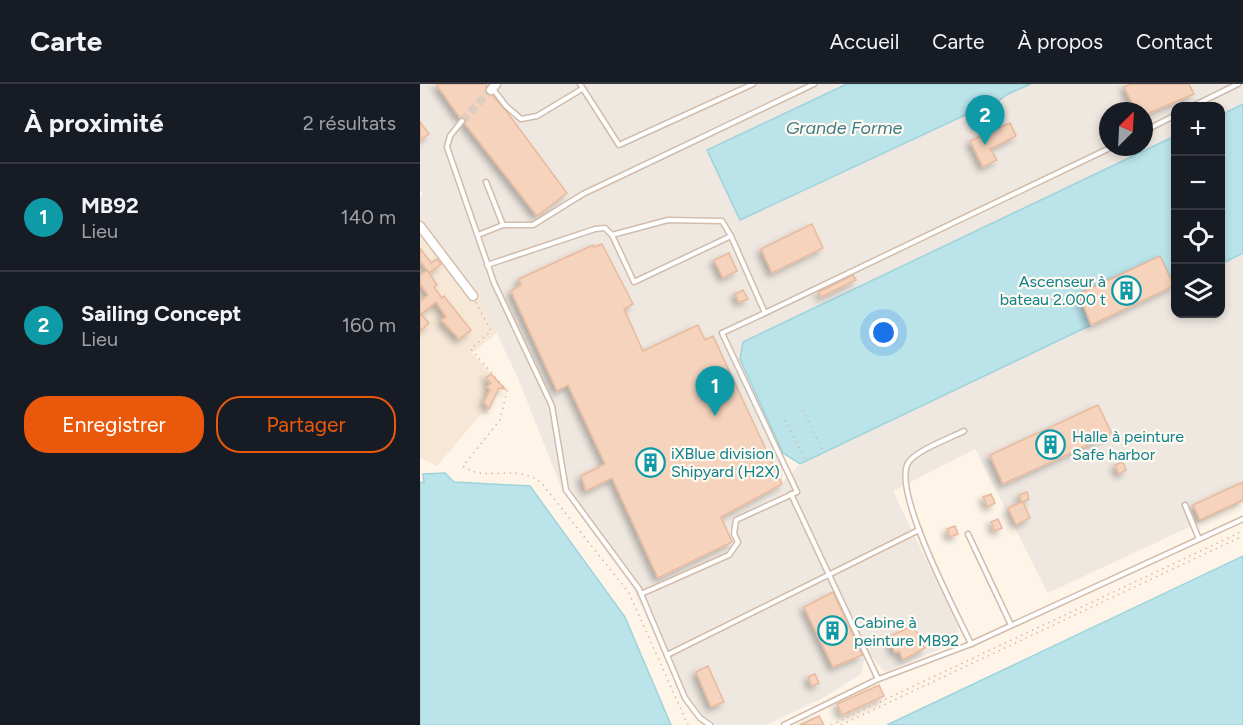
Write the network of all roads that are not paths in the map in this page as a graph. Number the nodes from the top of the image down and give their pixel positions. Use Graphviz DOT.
graph roads {
  1 [pos="753,84"];
  2 [pos="814,84"];
  3 [pos="1238,84"];
  4 [pos="581,86"];
  5 [pos="493,87"];
  6 [pos="1201,102"];
  7 [pos="1171,118"];
  8 [pos="462,121"];
  9 [pos="1153,126"];
  10 [pos="1099,153"];
  11 [pos="486,182"];
  12 [pos="503,225"];
  13 [pos="420,226"];
  14 [pos="478,235"];
  15 [pos="612,235"];
  16 [pos="731,236"];
  17 [pos="487,265"];
  18 [pos="473,297"];
  19 [pos="765,313"];
  20 [pos="964,431"];
  21 [pos="791,494"];
  22 [pos="1185,506"];
  23 [pos="1243,519"];
  24 [pos="919,530"];
  25 [pos="968,534"];
  26 [pos="1199,539"];
  27 [pos="830,576"];
  28 [pos="641,594"];
  29 [pos="1011,625"];
  30 [pos="971,644"];
  31 [pos="667,656"];
  32 [pos="878,680"];
  33 [pos="710,725"];
  34 [pos="784,725"];
  1 -- 4 [label="lane"];
  2 -- 12 [label="lane"];
  3 -- 6 [label="lane"];
  4 -- 5 [label="lane"];
  7 -- 9 [label="lane"];
  8 -- 14 [label="lane"];
  10 -- 19 [label="lane"];
  11 -- 12 [label="lane"];
  12 -- 14 [label="lane"];
  13 -- 18 [label="street"];
  14 -- 17 [label="lane"];
  15 -- 16 [label="lane"];
  15 -- 16 [label="lane"];
  15 -- 17 [label="lane"];
  16 -- 19 [label="lane"];
  17 -- 28 [label="lane"];
  19 -- 21 [label="lane"];
  20 -- 24 [label="lane"];
  21 -- 27 [label="lane"];
  21 -- 28 [label="lane"];
  22 -- 26 [label="lane"];
  23 -- 26 [label="lane"];
  24 -- 27 [label="lane"];
  24 -- 30 [label="lane"];
  25 -- 29 [label="lane"];
  26 -- 29 [label="lane"];
  27 -- 31 [label="lane"];
  27 -- 32 [label="lane"];
  28 -- 31 [label="lane"];
  29 -- 30 [label="lane"];
  30 -- 32 [label="lane"];
  31 -- 33 [label="lane"];
  32 -- 34 [label="lane"];
}
